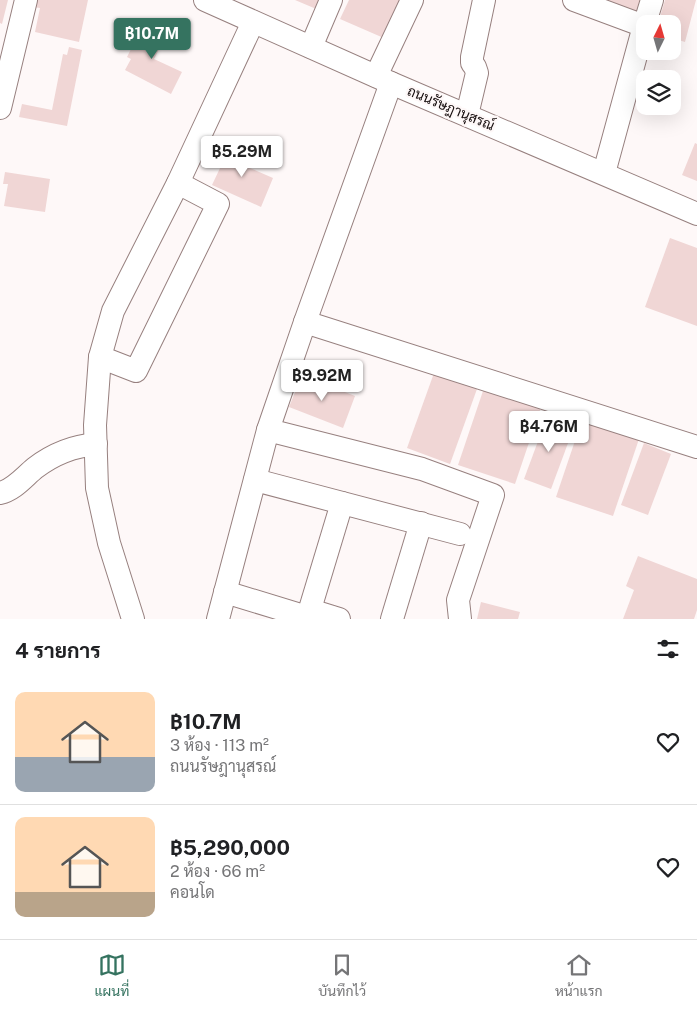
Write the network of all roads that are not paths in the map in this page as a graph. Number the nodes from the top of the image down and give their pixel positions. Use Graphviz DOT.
graph roads {
  1 [pos="26,0"];
  2 [pos="205,0"];
  3 [pos="331,0"];
  4 [pos="412,0"];
  5 [pos="484,0"];
  6 [pos="574,0"];
  7 [pos="652,0"];
  8 [pos="647,15"];
  9 [pos="253,22"];
  10 [pos="636,23"];
  11 [pos="311,47"];
  12 [pos="636,56"];
  13 [pos="383,79"];
  14 [pos="0,108"];
  15 [pos="468,115"];
  16 [pos="604,174"];
  17 [pos="178,183"];
  18 [pos="697,214"];
  19 [pos="305,322"];
  20 [pos="100,357"];
  21 [pos="268,430"];
  22 [pos="96,444"];
  23 [pos="697,447"];
  24 [pos="255,480"];
  25 [pos="0,493"];
  26 [pos="342,503"];
  27 [pos="420,523"];
  28 [pos="460,534"];
  29 [pos="225,592"];
  30 [pos="308,615"];
  31 [pos="134,619"];
  32 [pos="218,619"];
  33 [pos="339,619"];
  34 [pos="392,619"];
  35 [pos="460,619"];
  1 -- 14 [label="street"];
  2 -- 9 [label="street, ถนนรัษฎานุสรณ์"];
  3 -- 11 [label="street"];
  4 -- 13 [label="street"];
  5 -- 15 [label="street"];
  6 -- 10 [label="street"];
  7 -- 8 [label="street"];
  9 -- 11 [label="street, ถนนรัษฎานุสรณ์"];
  9 -- 17 [label="street"];
  11 -- 13 [label="street, ถนนรัษฎานุสรณ์"];
  12 -- 16 [label="street"];
  13 -- 15 [label="street, ถนนรัษฎานุสรณ์"];
  13 -- 19 [label="street"];
  15 -- 16 [label="street, ถนนรัษฎานุสรณ์"];
  16 -- 18 [label="street, ถนนรัษฎานุสรณ์"];
  17 -- 20 [label="street"];
  17 -- 20 [label="street"];
  19 -- 21 [label="street"];
  19 -- 23 [label="street"];
  20 -- 22 [label="street"];
  21 -- 24 [label="street"];
  21 -- 35 [label="street"];
  22 -- 25 [label="street"];
  22 -- 31 [label="street"];
  24 -- 26 [label="street"];
  24 -- 29 [label="street"];
  26 -- 27 [label="street"];
  26 -- 30 [label="street"];
  27 -- 28 [label="street"];
  27 -- 34 [label="street"];
  29 -- 30 [label="street"];
  29 -- 32 [label="street"];
  30 -- 33 [label="street"];
}
